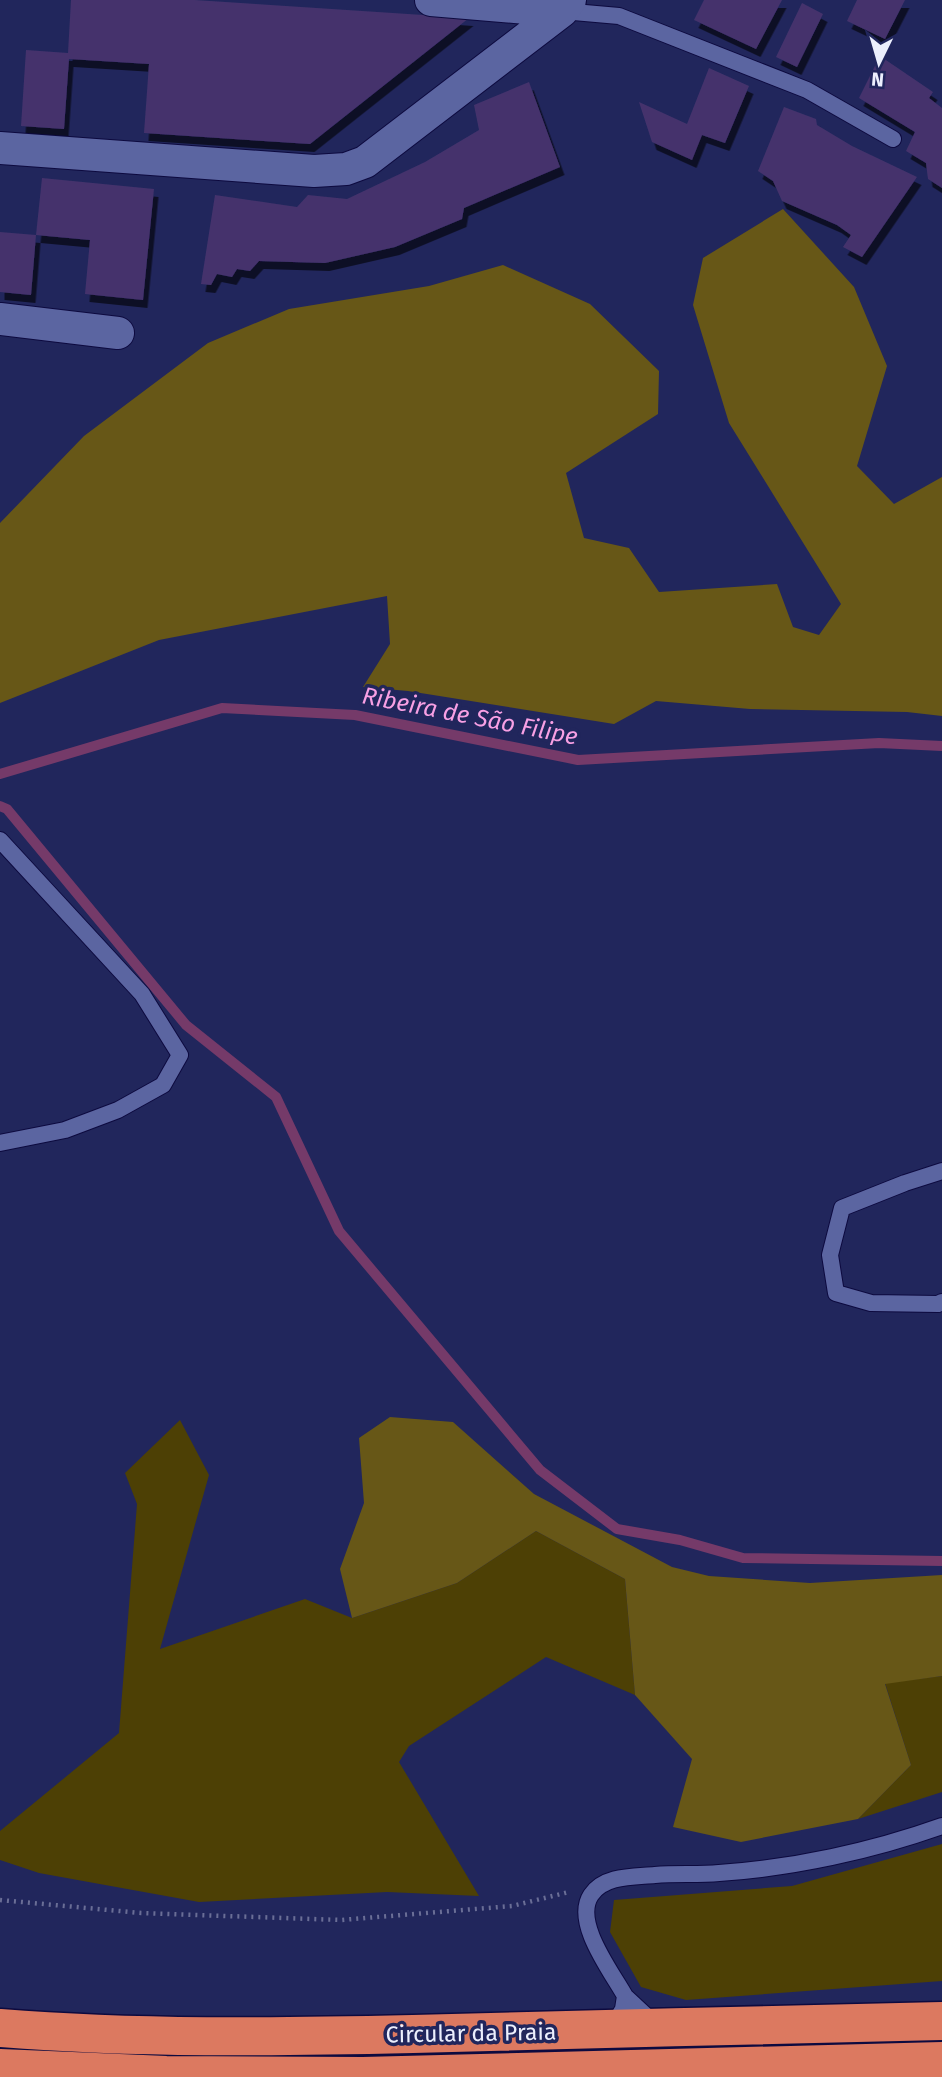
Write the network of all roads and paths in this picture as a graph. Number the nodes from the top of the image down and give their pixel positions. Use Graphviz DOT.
graph roads {
  1 [pos="431,0"];
  2 [pos="566,5"];
  3 [pos="893,139"];
  4 [pos="0,148"];
  5 [pos="0,320"];
  6 [pos="118,333"];
  7 [pos="0,840"];
  8 [pos="0,1143"];
  9 [pos="942,1171"];
  10 [pos="942,1302"];
  11 [pos="942,1826"];
  12 [pos="600,1885"];
  13 [pos="0,1900"];
  14 [pos="618,2012"];
  15 [pos="942,2021"];
  16 [pos="0,2028"];
  17 [pos="942,2061"];
  18 [pos="0,2068"];
  1 -- 2 [label="street"];
  2 -- 3 [label="lane"];
  2 -- 4 [label="street"];
  5 -- 6 [label="street"];
  7 -- 8 [label="lane"];
  9 -- 10 [label="lane"];
  11 -- 12 [label="lane"];
  12 -- 13 [label="path"];
  12 -- 14 [label="lane"];
  14 -- 15 [label="highway, Circular da Praia"];
  14 -- 16 [label="highway, Circular da Praia"];
  17 -- 18 [label="highway, Circular da Praia"];
}
